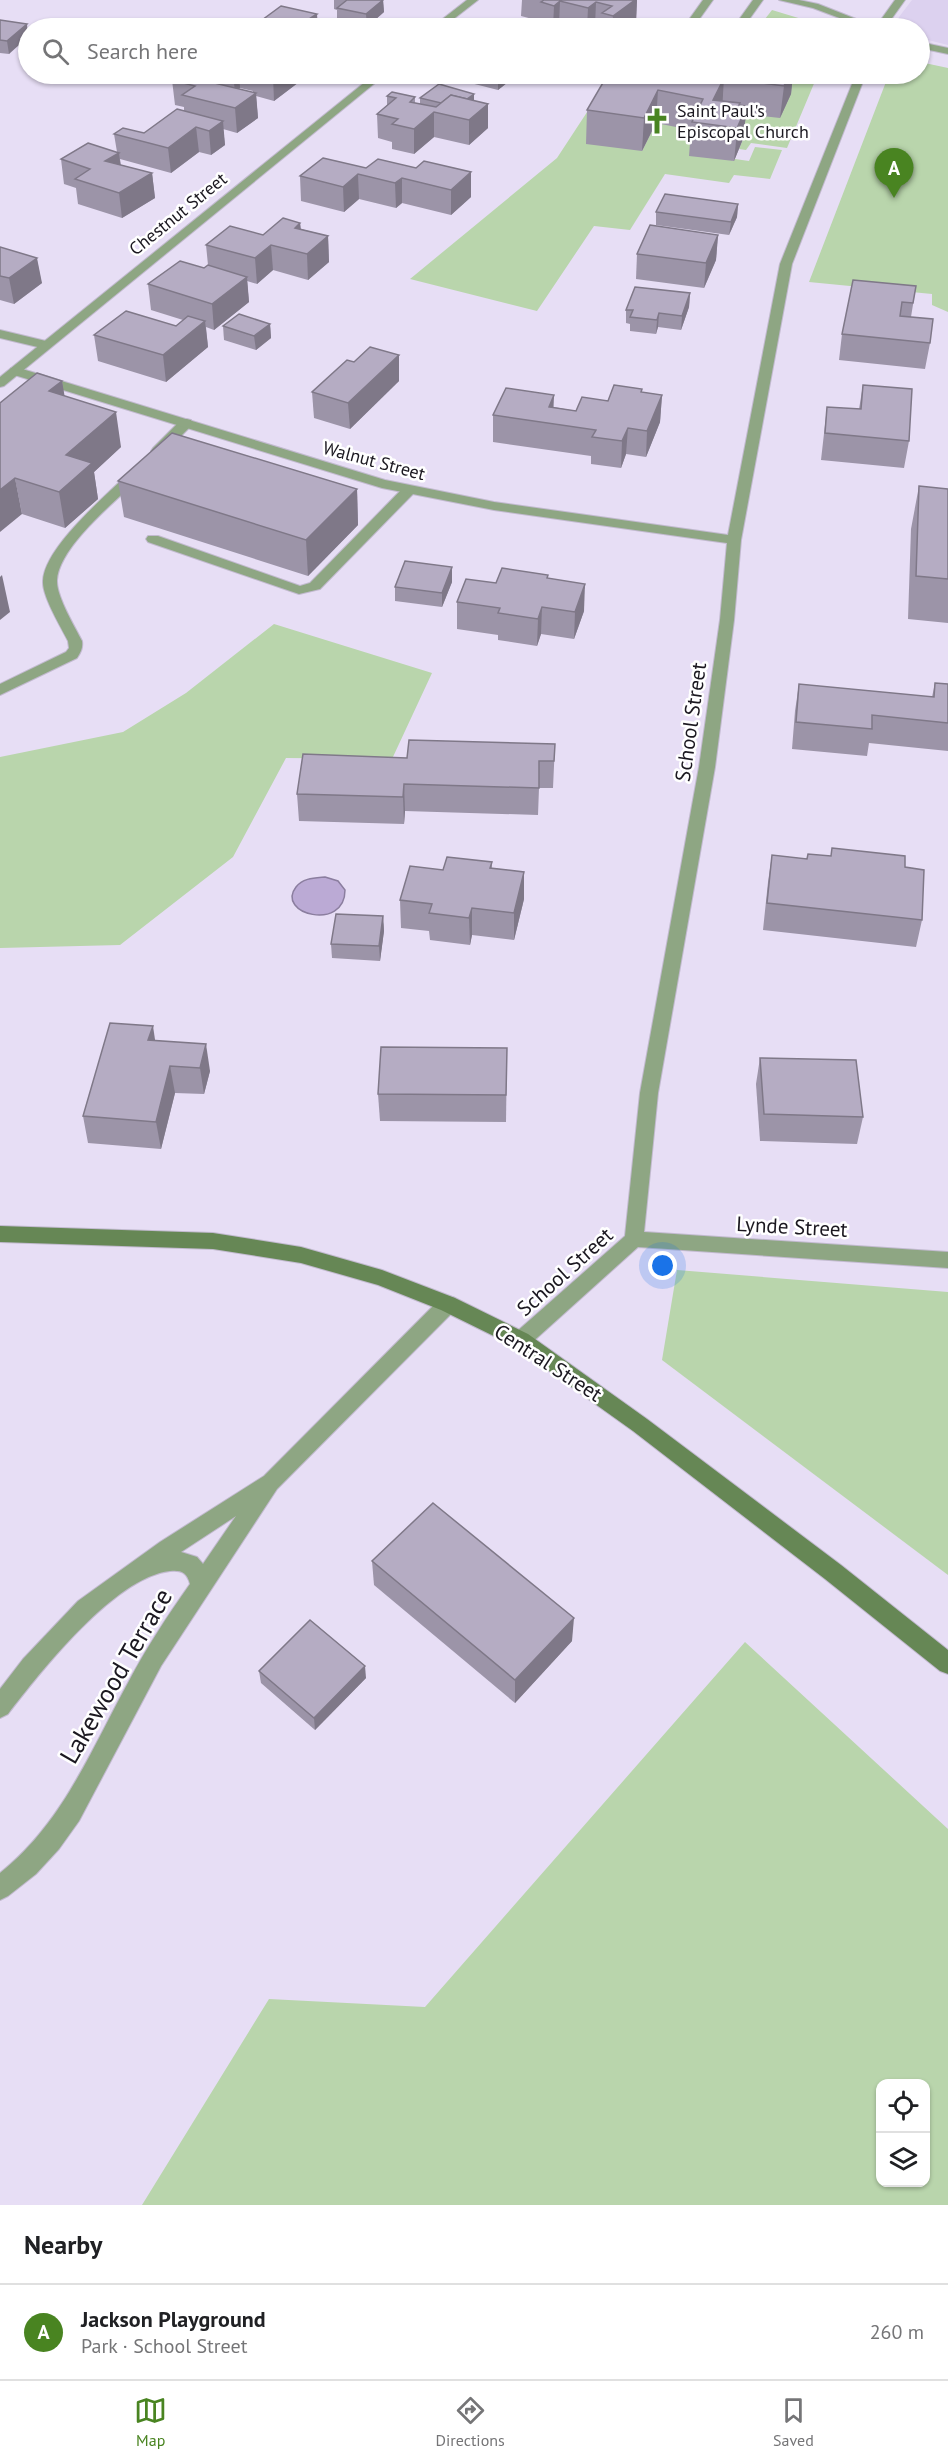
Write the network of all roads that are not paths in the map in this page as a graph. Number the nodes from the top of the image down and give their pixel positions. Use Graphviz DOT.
graph roads {
  1 [pos="472,0"];
  2 [pos="708,0"];
  3 [pos="758,0"];
  4 [pos="784,0"];
  5 [pos="900,0"];
  6 [pos="449,18"];
  7 [pos="695,18"];
  8 [pos="744,18"];
  9 [pos="847,18"];
  10 [pos="887,18"];
  11 [pos="930,47"];
  12 [pos="948,51"];
  13 [pos="369,84"];
  14 [pos="857,84"];
  15 [pos="0,334"];
  16 [pos="46,345"];
  17 [pos="15,371"];
  18 [pos="0,383"];
  19 [pos="186,423"];
  20 [pos="409,490"];
  21 [pos="153,539"];
  22 [pos="734,540"];
  23 [pos="0,690"];
  24 [pos="0,1234"];
  25 [pos="634,1239"];
  26 [pos="948,1260"];
  27 [pos="448,1304"];
  28 [pos="521,1340"];
  29 [pos="271,1482"];
  30 [pos="141,1569"];
  31 [pos="201,1586"];
  32 [pos="948,1664"];
  33 [pos="0,1707"];
  34 [pos="0,1888"];
  1 -- 6 [label="street"];
  2 -- 7 [label="street"];
  3 -- 8 [label="street"];
  4 -- 9 [label="street"];
  5 -- 10 [label="street"];
  11 -- 12 [label="street"];
  13 -- 16 [label="street, Chestnut Street"];
  14 -- 22 [label="street, School Street"];
  15 -- 16 [label="street"];
  16 -- 17 [label="street, Chestnut Street"];
  17 -- 18 [label="street, Chestnut Street"];
  17 -- 19 [label="street, Walnut Street"];
  19 -- 20 [label="street, Walnut Street"];
  19 -- 23 [label="street"];
  20 -- 21 [label="street"];
  20 -- 22 [label="street, Walnut Street"];
  22 -- 25 [label="street, School Street"];
  24 -- 27 [label="main road, Central Street"];
  25 -- 26 [label="street, Lynde Street"];
  25 -- 28 [label="street, School Street"];
  27 -- 28 [label="main road, Central Street"];
  27 -- 29 [label="street, Lakewood Terrace"];
  28 -- 32 [label="main road, Central Street"];
  29 -- 30 [label="street, Lakewood Terrace"];
  29 -- 31 [label="street, Lakewood Terrace"];
  30 -- 31 [label="street"];
  30 -- 33 [label="street, Lakewood Terrace"];
  31 -- 34 [label="street, Lakewood Terrace"];
}
